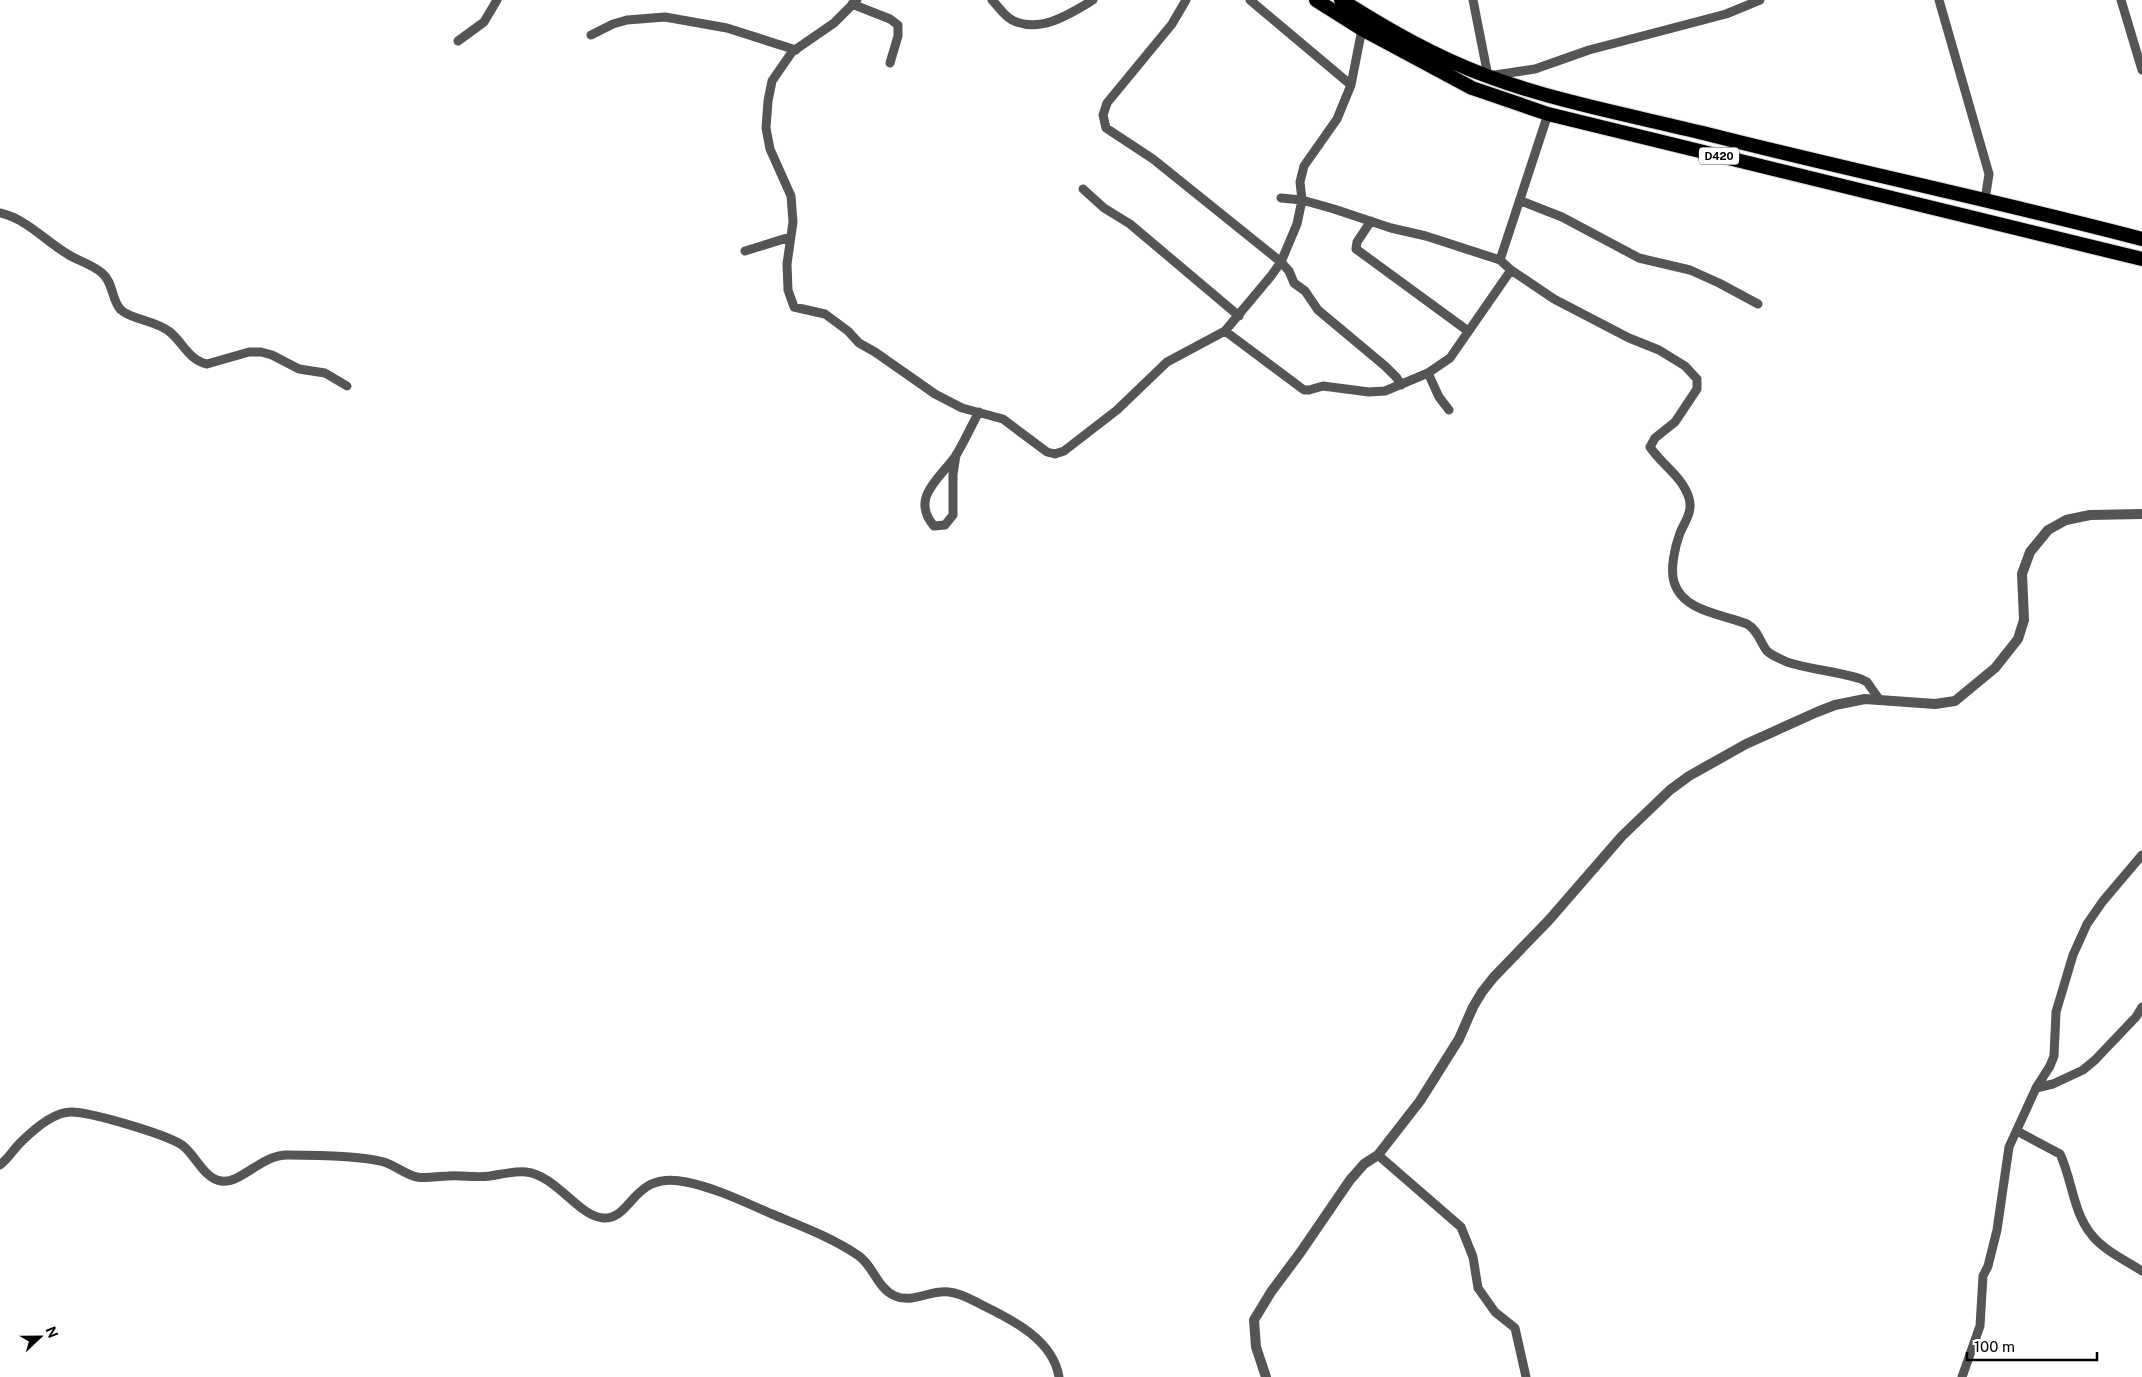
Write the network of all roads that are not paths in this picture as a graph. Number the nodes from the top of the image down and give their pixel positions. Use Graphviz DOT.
graph roads {
  1 [pos="497,0"];
  2 [pos="992,0"];
  3 [pos="1093,0"];
  4 [pos="1186,0"];
  5 [pos="1250,0"];
  6 [pos="1316,0"];
  7 [pos="1341,0"];
  8 [pos="1473,0"];
  9 [pos="1760,0"];
  10 [pos="1940,0"];
  11 [pos="2121,0"];
  12 [pos="855,2"];
  13 [pos="1362,30"];
  14 [pos="591,35"];
  15 [pos="458,40"];
  16 [pos="796,50"];
  17 [pos="890,63"];
  18 [pos="2142,70"];
  19 [pos="1488,76"];
  20 [pos="1351,86"];
  21 [pos="1548,114"];
  22 [pos="1083,189"];
  23 [pos="1281,198"];
  24 [pos="1302,200"];
  25 [pos="1985,200"];
  26 [pos="1521,201"];
  27 [pos="0,213"];
  28 [pos="1371,221"];
  29 [pos="790,237"];
  30 [pos="2142,239"];
  31 [pos="745,251"];
  32 [pos="2142,259"];
  33 [pos="1500,260"];
  34 [pos="1281,262"];
  35 [pos="1511,270"];
  36 [pos="1758,304"];
  37 [pos="1239,316"];
  38 [pos="1468,331"];
  39 [pos="1225,332"];
  40 [pos="1428,373"];
  41 [pos="1401,385"];
  42 [pos="347,386"];
  43 [pos="1448,410"];
  44 [pos="979,412"];
  45 [pos="956,455"];
  46 [pos="2142,514"];
  47 [pos="1879,699"];
  48 [pos="2142,855"];
  49 [pos="2142,1007"];
  50 [pos="2036,1088"];
  51 [pos="2017,1130"];
  52 [pos="1378,1155"];
  53 [pos="0,1165"];
  54 [pos="2142,1270"];
  55 [pos="1059,1377"];
  56 [pos="1266,1377"];
  57 [pos="1526,1377"];
  58 [pos="1962,1377"];
  1 -- 15 [label="street"];
  2 -- 3 [label="street"];
  4 -- 34 [label="street"];
  5 -- 20 [label="street"];
  6 -- 13 [label="highway, D420"];
  7 -- 19 [label="highway, D420"];
  8 -- 19 [label="street"];
  9 -- 19 [label="street"];
  10 -- 25 [label="street"];
  11 -- 18 [label="street"];
  12 -- 16 [label="street"];
  12 -- 17 [label="street"];
  13 -- 20 [label="street"];
  13 -- 21 [label="highway, D420"];
  14 -- 16 [label="street"];
  16 -- 29 [label="street"];
  19 -- 25 [label="highway, D420"];
  20 -- 24 [label="street"];
  21 -- 26 [label="street"];
  21 -- 32 [label="highway, D420"];
  22 -- 37 [label="street"];
  23 -- 24 [label="street"];
  24 -- 28 [label="street"];
  24 -- 34 [label="street"];
  25 -- 30 [label="highway, D420"];
  26 -- 33 [label="street"];
  26 -- 36 [label="street"];
  27 -- 42 [label="street"];
  28 -- 33 [label="street"];
  28 -- 38 [label="street"];
  29 -- 31 [label="street"];
  29 -- 44 [label="street"];
  33 -- 35 [label="street"];
  34 -- 37 [label="street"];
  34 -- 41 [label="street"];
  35 -- 38 [label="street"];
  35 -- 47 [label="street"];
  37 -- 39 [label="street"];
  38 -- 40 [label="street"];
  39 -- 41 [label="street"];
  39 -- 44 [label="street"];
  40 -- 41 [label="street"];
  40 -- 43 [label="street"];
  44 -- 45 [label="street"];
  45 -- 45 [label="street"];
  46 -- 47 [label="street"];
  47 -- 52 [label="street"];
  48 -- 50 [label="street"];
  49 -- 50 [label="street"];
  50 -- 51 [label="street"];
  51 -- 54 [label="street"];
  51 -- 58 [label="street"];
  52 -- 56 [label="street"];
  52 -- 57 [label="street"];
  53 -- 55 [label="street"];
}
